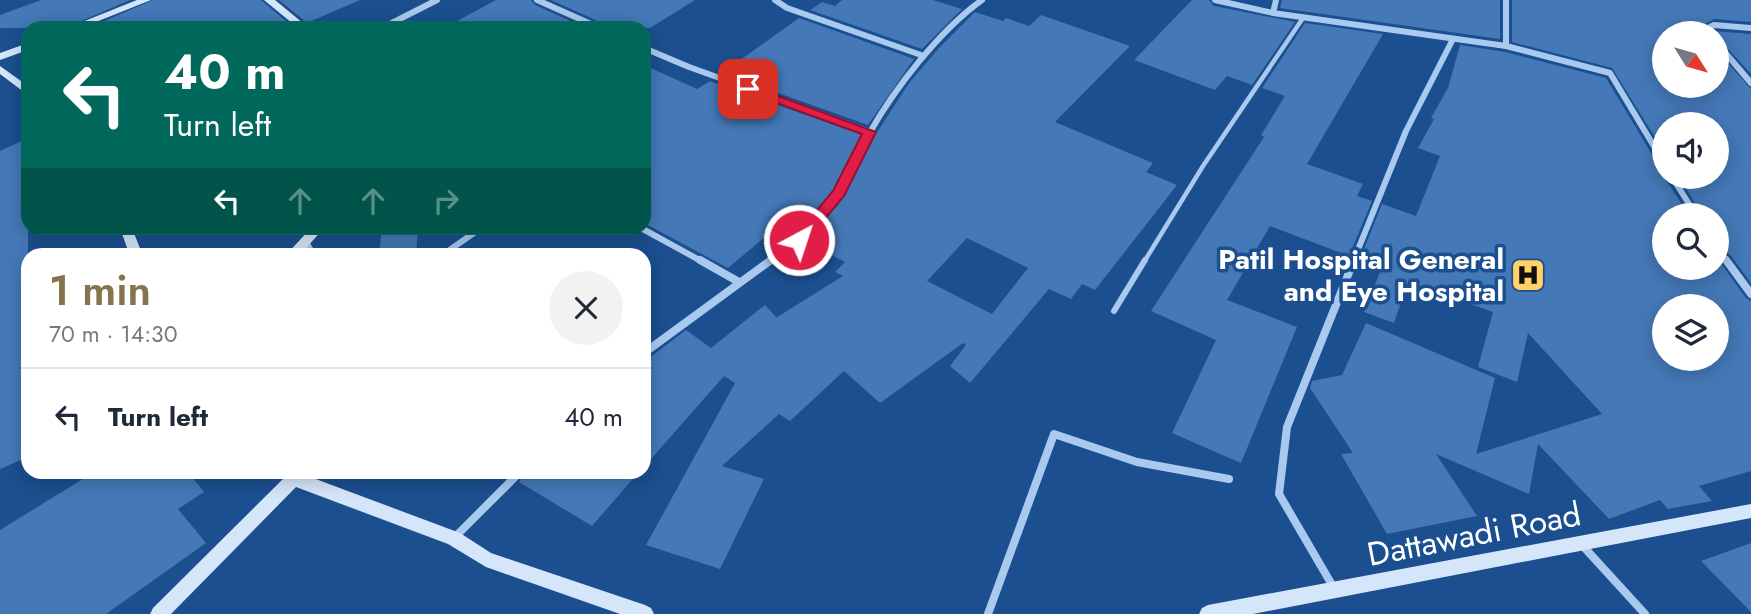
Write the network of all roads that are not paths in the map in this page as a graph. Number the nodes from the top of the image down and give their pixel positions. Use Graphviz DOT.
graph roads {
  1 [pos="146,0"];
  2 [pos="269,0"];
  3 [pos="437,0"];
  4 [pos="537,0"];
  5 [pos="775,0"];
  6 [pos="982,0"];
  7 [pos="1215,0"];
  8 [pos="1276,0"];
  9 [pos="1506,0"];
  10 [pos="1273,13"];
  11 [pos="1303,18"];
  12 [pos="90,21"];
  13 [pos="295,21"];
  14 [pos="396,21"];
  15 [pos="584,21"];
  16 [pos="1729,26"];
  17 [pos="1751,28"];
  18 [pos="1453,39"];
  19 [pos="1506,46"];
  20 [pos="21,49"];
  21 [pos="651,51"];
  22 [pos="923,56"];
  23 [pos="0,57"];
  24 [pos="1729,57"];
  25 [pos="0,69"];
  26 [pos="1751,83"];
  27 [pos="21,86"];
  28 [pos="870,132"];
  29 [pos="1652,143"];
  30 [pos="651,234"];
  31 [pos="311,235"];
  32 [pos="471,235"];
  33 [pos="306,240"];
  34 [pos="299,248"];
  35 [pos="310,248"];
  36 [pos="452,248"];
  37 [pos="1729,265"];
  38 [pos="739,282"];
  39 [pos="1751,294"];
  40 [pos="1114,311"];
  41 [pos="651,348"];
  42 [pos="287,479"];
  43 [pos="298,479"];
  44 [pos="513,479"];
  45 [pos="1229,479"];
  46 [pos="1751,511"];
  47 [pos="454,538"];
  48 [pos="1580,544"];
  49 [pos="1335,590"];
  50 [pos="159,614"];
  51 [pos="645,614"];
  52 [pos="988,614"];
  53 [pos="1208,614"];
  54 [pos="1645,614"];
  1 -- 12 [label="street"];
  2 -- 13 [label="street"];
  3 -- 14 [label="street"];
  4 -- 15 [label="street"];
  5 -- 22 [label="street"];
  6 -- 22 [label="street"];
  7 -- 10 [label="street"];
  8 -- 10 [label="street"];
  9 -- 19 [label="street"];
  10 -- 11 [label="street"];
  11 -- 18 [label="street"];
  11 -- 40 [label="lane"];
  16 -- 17 [label="street"];
  18 -- 19 [label="street"];
  18 -- 49 [label="street"];
  19 -- 29 [label="street"];
  20 -- 23 [label="street"];
  21 -- 28 [label="street"];
  22 -- 28 [label="street"];
  24 -- 26 [label="street"];
  25 -- 27 [label="street"];
  28 -- 38 [label="street"];
  30 -- 38 [label="street"];
  31 -- 33 [label="street"];
  32 -- 36 [label="street"];
  33 -- 34 [label="street"];
  33 -- 35 [label="street"];
  37 -- 39 [label="street"];
  38 -- 41 [label="street"];
  42 -- 50 [label="street"];
  43 -- 47 [label="street"];
  44 -- 47 [label="street"];
  45 -- 52 [label="street"];
  46 -- 48 [label="street, Dattawadi Road"];
  47 -- 51 [label="street"];
  48 -- 49 [label="street, Dattawadi Road"];
  48 -- 54 [label="street"];
  49 -- 53 [label="street, Dattawadi Road"];
}
